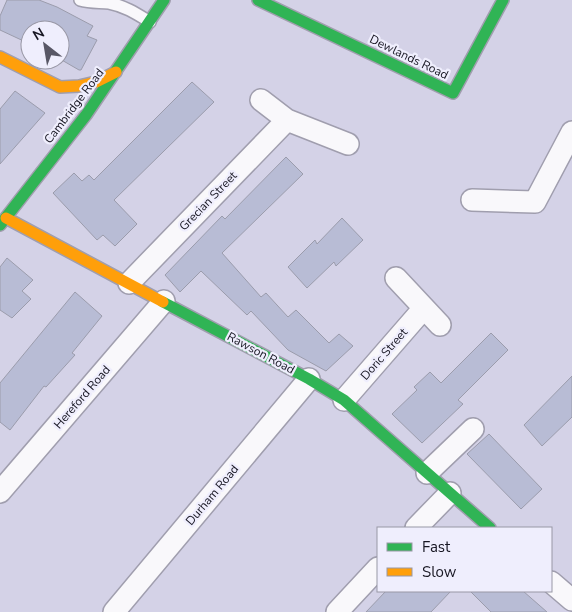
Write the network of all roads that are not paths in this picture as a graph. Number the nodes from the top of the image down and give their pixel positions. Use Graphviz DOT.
graph roads {
  1 [pos="80,0"];
  2 [pos="164,0"];
  3 [pos="503,0"];
  4 [pos="266,2"];
  5 [pos="150,22"];
  6 [pos="0,57"];
  7 [pos="116,72"];
  8 [pos="60,87"];
  9 [pos="68,99"];
  10 [pos="261,100"];
  11 [pos="73,112"];
  12 [pos="287,120"];
  13 [pos="572,132"];
  14 [pos="72,133"];
  15 [pos="348,144"];
  16 [pos="472,200"];
  17 [pos="3,221"];
  18 [pos="396,278"];
  19 [pos="128,283"];
  20 [pos="164,302"];
  21 [pos="424,308"];
  22 [pos="440,325"];
  23 [pos="309,379"];
  24 [pos="344,400"];
  25 [pos="473,429"];
  26 [pos="426,473"];
  27 [pos="0,492"];
  28 [pos="450,493"];
  29 [pos="417,527"];
  30 [pos="489,527"];
  31 [pos="377,569"];
  32 [pos="552,583"];
  33 [pos="572,600"];
  34 [pos="114,612"];
  35 [pos="337,612"];
  1 -- 5 [label="lane"];
  2 -- 5 [label="street, Cambridge Road"];
  3 -- 4 [label="street, Dewlands Road"];
  5 -- 7 [label="street, Cambridge Road"];
  6 -- 8 [label="street"];
  7 -- 8 [label="street"];
  7 -- 14 [label="street, Cambridge Road"];
  8 -- 9 [label="street"];
  10 -- 12 [label="street"];
  11 -- 14 [label="street"];
  12 -- 15 [label="street"];
  12 -- 19 [label="street, Grecian Street"];
  13 -- 16 [label="street"];
  14 -- 17 [label="street, Cambridge Road"];
  17 -- 19 [label="street, Rawson Road"];
  18 -- 21 [label="street"];
  19 -- 20 [label="street, Rawson Road"];
  20 -- 23 [label="street, Rawson Road"];
  20 -- 27 [label="street, Hereford Road"];
  21 -- 22 [label="street"];
  21 -- 24 [label="street, Doric Street"];
  23 -- 24 [label="street, Rawson Road"];
  23 -- 34 [label="street, Durham Road"];
  24 -- 26 [label="street, Rawson Road"];
  25 -- 26 [label="street"];
  26 -- 28 [label="street, Rawson Road"];
  28 -- 29 [label="street"];
  28 -- 30 [label="street, Rawson Road"];
  31 -- 35 [label="street"];
  32 -- 33 [label="street"];
}
